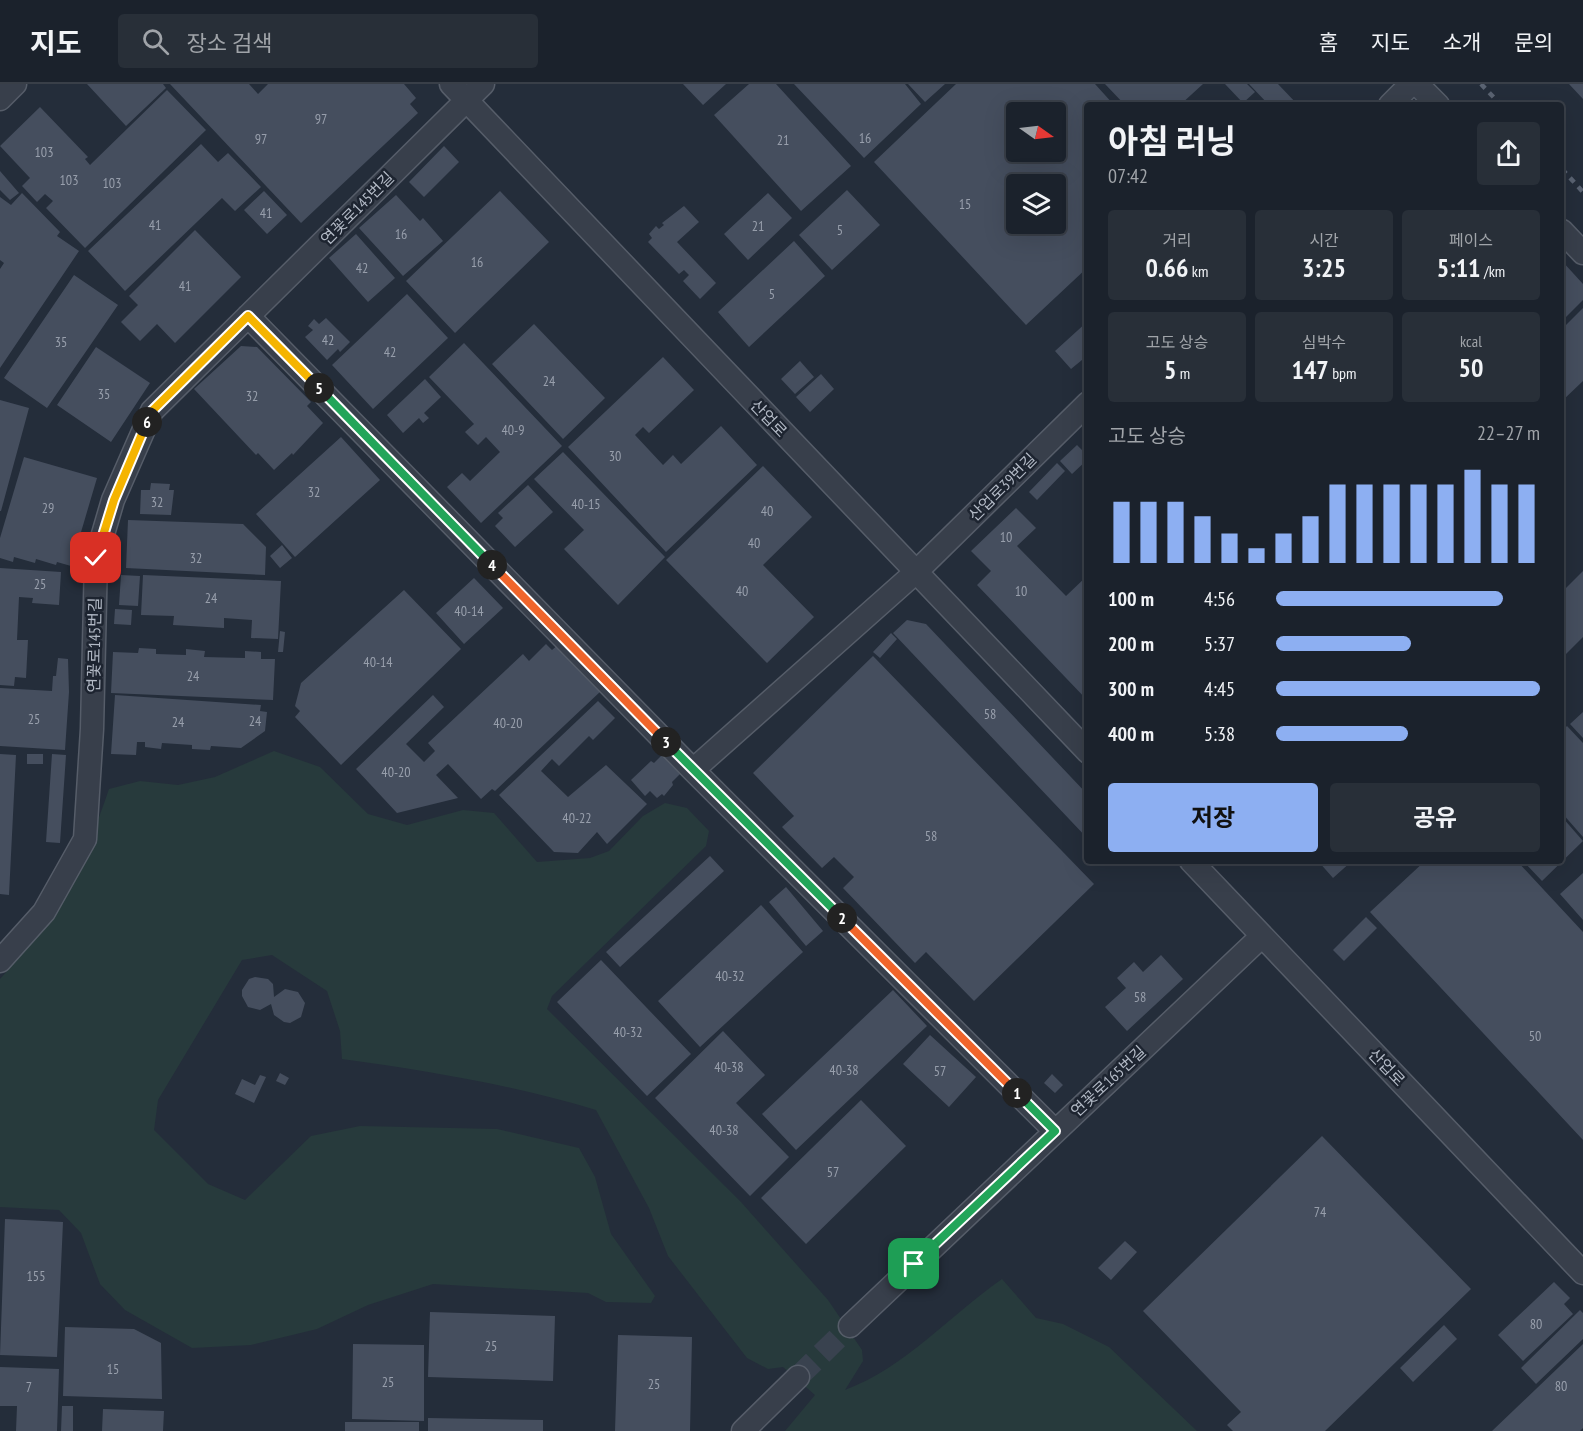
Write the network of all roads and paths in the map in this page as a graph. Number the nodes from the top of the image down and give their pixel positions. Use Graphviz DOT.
graph roads {
  1 [pos="15,84"];
  2 [pos="483,84"];
  3 [pos="1411,84"];
  4 [pos="1417,84"];
  5 [pos="459,92"];
  6 [pos="0,99"];
  7 [pos="1393,102"];
  8 [pos="1435,102"];
  9 [pos="1564,233"];
  10 [pos="1583,253"];
  11 [pos="248,316"];
  12 [pos="1084,407"];
  13 [pos="916,572"];
  14 [pos="1084,749"];
  15 [pos="693,770"];
  16 [pos="1194,864"];
  17 [pos="1262,936"];
  18 [pos="0,961"];
  19 [pos="1055,1131"];
  20 [pos="1583,1273"];
  21 [pos="850,1326"];
  22 [pos="798,1377"];
  23 [pos="743,1431"];
  1 -- 6 [label="street"];
  2 -- 5 [label="street, 연꽃로145번길"];
  3 -- 7 [label="street"];
  4 -- 8 [label="street"];
  5 -- 11 [label="street, 연꽃로145번길"];
  5 -- 13 [label="street, 산업로"];
  9 -- 10 [label="street"];
  11 -- 15 [label="street"];
  11 -- 18 [label="street, 연꽃로145번길"];
  12 -- 13 [label="street, 산업로39번길"];
  13 -- 14 [label="street, 산업로"];
  13 -- 15 [label="street, 산업로39번길"];
  15 -- 19 [label="street"];
  16 -- 17 [label="street, 산업로"];
  17 -- 19 [label="street, 연꽃로165번길"];
  17 -- 20 [label="street, 산업로"];
  19 -- 21 [label="street, 연꽃로165번길"];
  22 -- 23 [label="street"];
}
